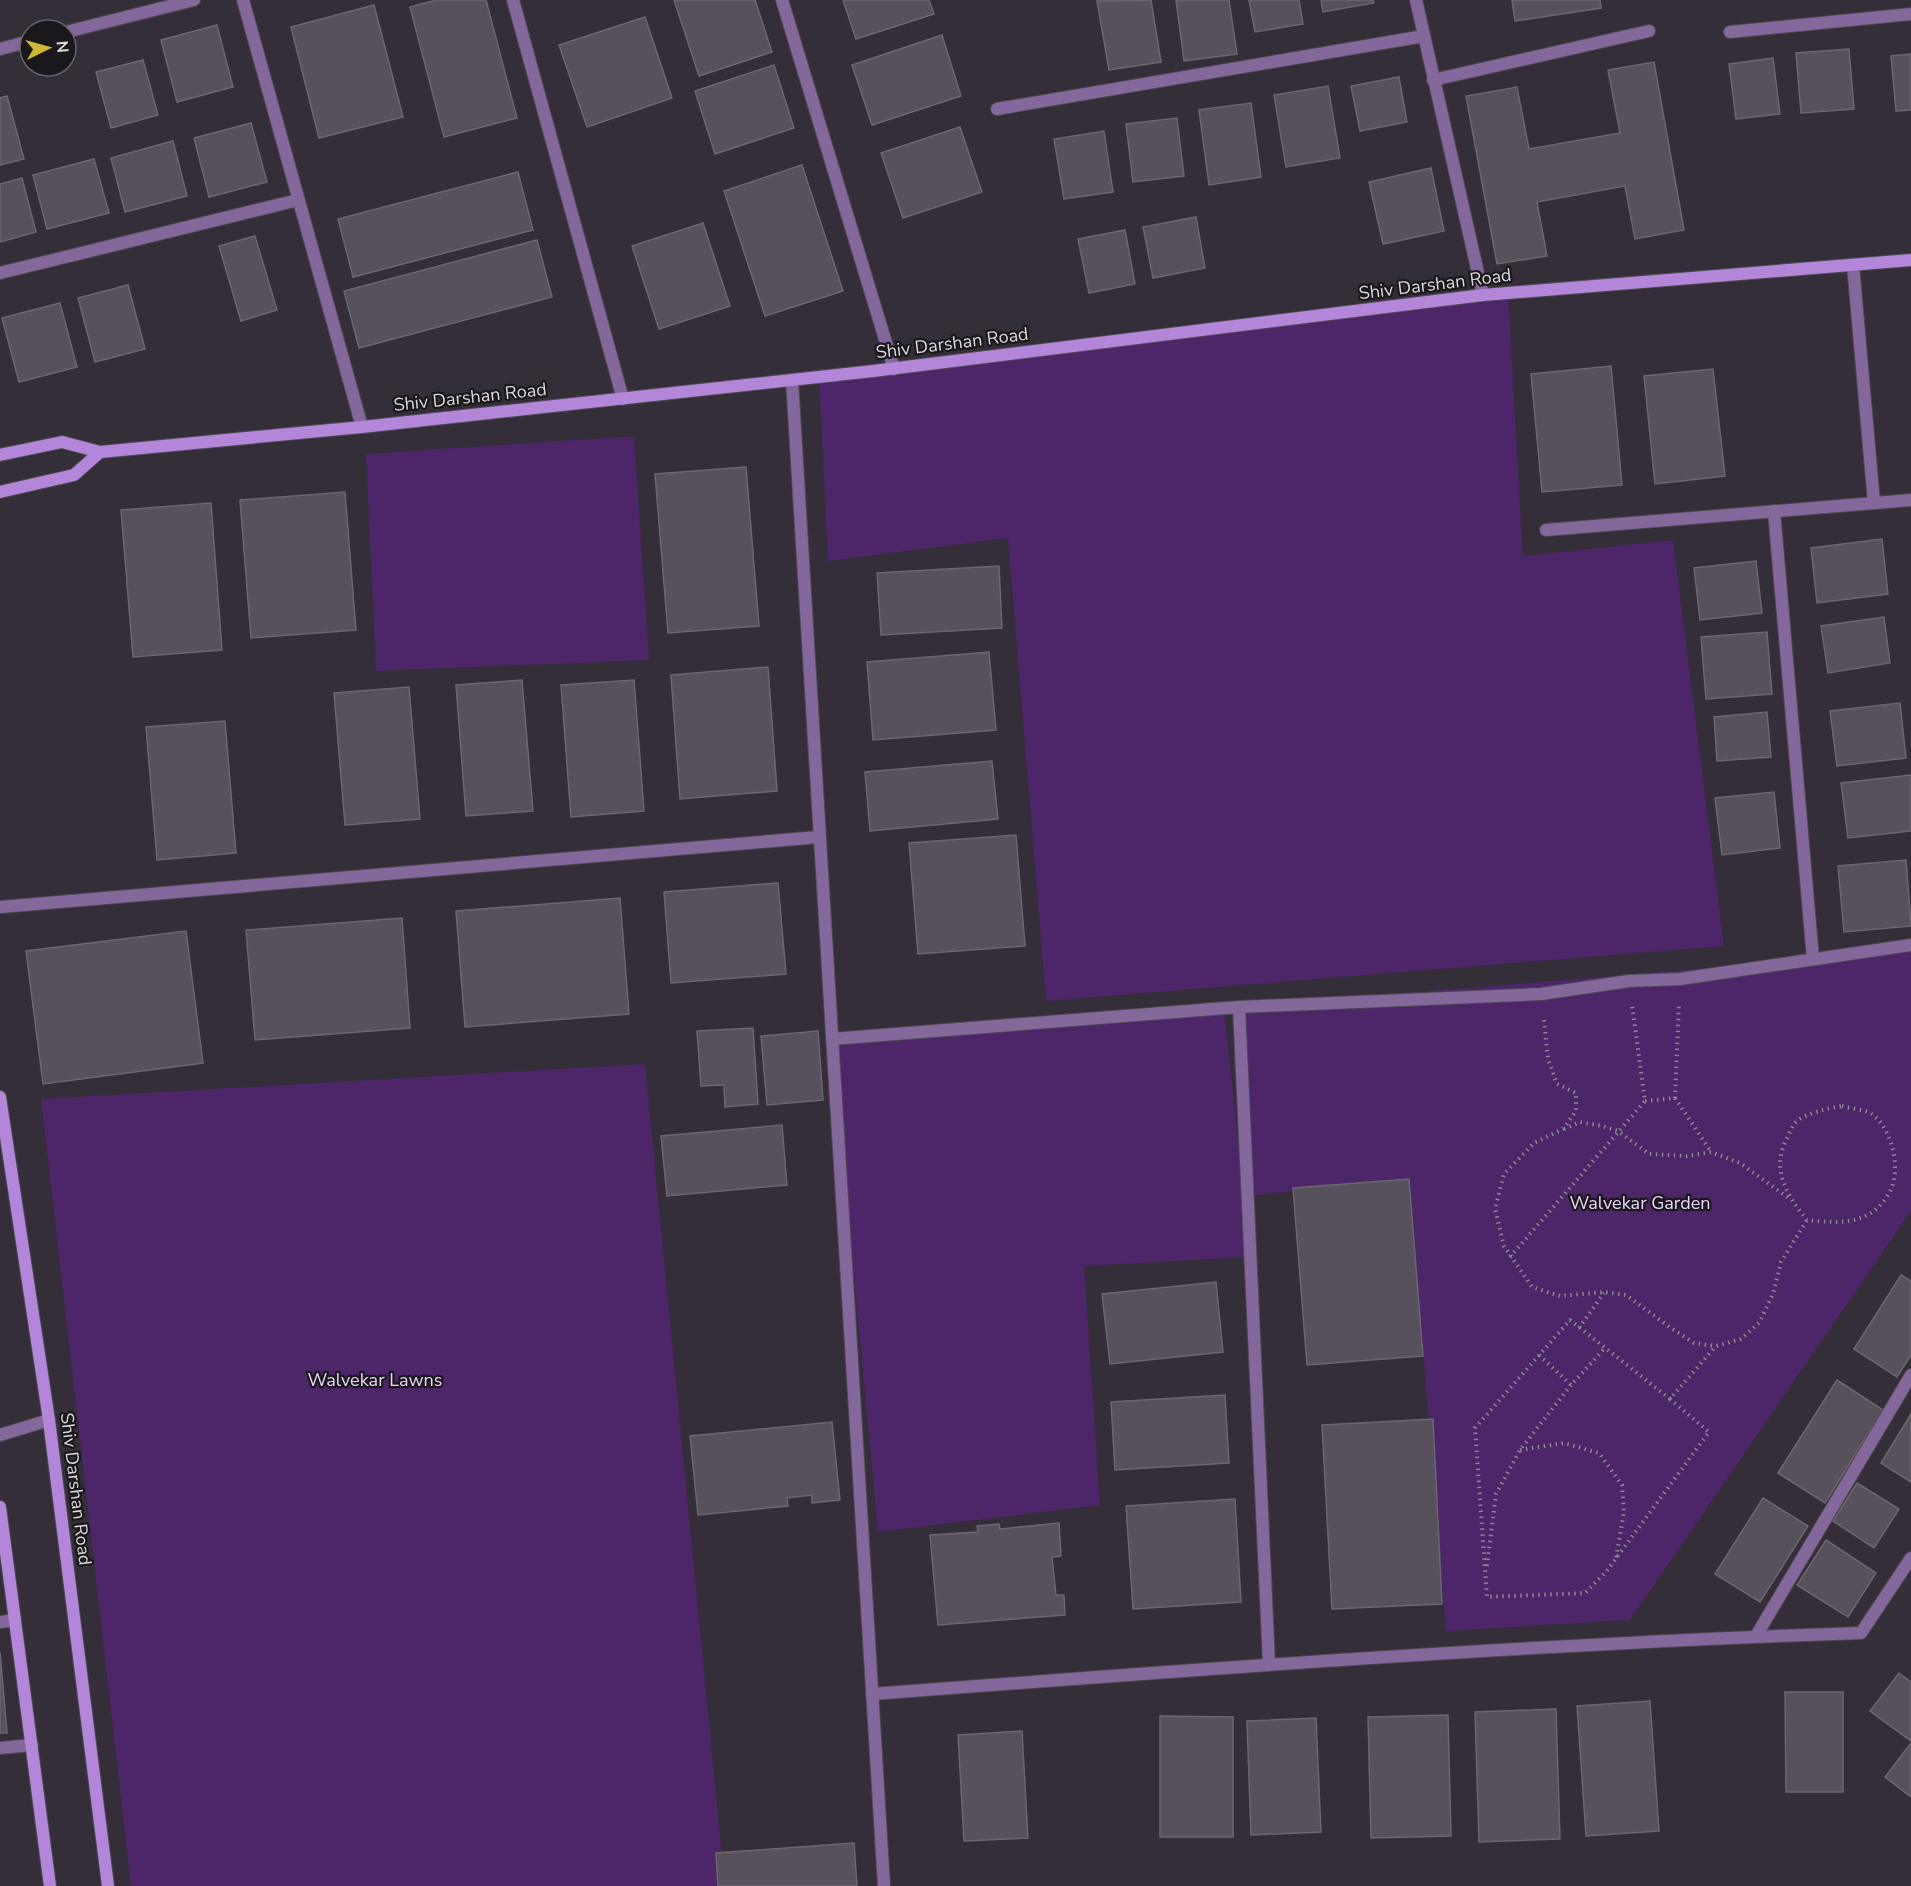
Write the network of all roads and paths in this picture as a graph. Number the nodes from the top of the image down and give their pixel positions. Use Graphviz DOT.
graph roads {
  1 [pos="194,0"];
  2 [pos="243,0"];
  3 [pos="513,0"];
  4 [pos="782,0"];
  5 [pos="1416,0"];
  6 [pos="1911,14"];
  7 [pos="78,29"];
  8 [pos="1649,31"];
  9 [pos="1731,32"];
  10 [pos="1424,36"];
  11 [pos="18,44"];
  12 [pos="0,49"];
  13 [pos="1433,80"];
  14 [pos="997,109"];
  15 [pos="298,200"];
  16 [pos="1911,260"];
  17 [pos="1853,264"];
  18 [pos="0,273"];
  19 [pos="1483,295"];
  20 [pos="894,369"];
  21 [pos="792,380"];
  22 [pos="623,399"];
  23 [pos="362,427"];
  24 [pos="100,452"];
  25 [pos="0,455"];
  26 [pos="0,492"];
  27 [pos="1911,500"];
  28 [pos="1874,503"];
  29 [pos="1774,511"];
  30 [pos="1546,530"];
  31 [pos="819,837"];
  32 [pos="0,907"];
  33 [pos="1911,945"];
  34 [pos="1813,959"];
  35 [pos="1680,979"];
  36 [pos="1629,981"];
  37 [pos="1541,994"];
  38 [pos="1239,1007"];
  39 [pos="832,1039"];
  40 [pos="0,1097"];
  41 [pos="1675,1098"];
  42 [pos="1645,1101"];
  43 [pos="1563,1129"];
  44 [pos="1618,1131"];
  45 [pos="1711,1152"];
  46 [pos="1791,1200"];
  47 [pos="1807,1220"];
  48 [pos="1510,1257"];
  49 [pos="1605,1292"];
  50 [pos="1579,1328"];
  51 [pos="1716,1346"];
  52 [pos="1605,1348"];
  53 [pos="1539,1355"];
  54 [pos="1911,1375"];
  55 [pos="1571,1385"];
  56 [pos="1670,1399"];
  57 [pos="49,1420"];
  58 [pos="0,1435"];
  59 [pos="1520,1450"];
  60 [pos="0,1507"];
  61 [pos="1911,1558"];
  62 [pos="1615,1559"];
  63 [pos="1486,1579"];
  64 [pos="15,1620"];
  65 [pos="0,1622"];
  66 [pos="1756,1636"];
  67 [pos="1269,1664"];
  68 [pos="872,1694"];
  69 [pos="32,1745"];
  70 [pos="0,1748"];
  71 [pos="50,1886"];
  72 [pos="108,1886"];
  73 [pos="884,1886"];
  1 -- 7 [label="street"];
  2 -- 15 [label="street"];
  3 -- 22 [label="street"];
  4 -- 20 [label="street"];
  5 -- 10 [label="street"];
  6 -- 9 [label="street"];
  8 -- 13 [label="street"];
  10 -- 13 [label="street"];
  10 -- 14 [label="street"];
  11 -- 12 [label="street"];
  13 -- 19 [label="street"];
  15 -- 18 [label="street"];
  15 -- 23 [label="street"];
  16 -- 17 [label="street, Shiv Darshan Road"];
  17 -- 19 [label="street, Shiv Darshan Road"];
  17 -- 28 [label="street"];
  19 -- 20 [label="street, Shiv Darshan Road"];
  20 -- 21 [label="street, Shiv Darshan Road"];
  21 -- 22 [label="street, Shiv Darshan Road"];
  21 -- 31 [label="street"];
  22 -- 23 [label="street, Shiv Darshan Road"];
  23 -- 24 [label="street, Shiv Darshan Road"];
  24 -- 25 [label="street, Shiv Darshan Road"];
  24 -- 26 [label="street"];
  27 -- 28 [label="street"];
  28 -- 29 [label="street"];
  29 -- 30 [label="street"];
  29 -- 34 [label="street"];
  31 -- 32 [label="street"];
  31 -- 39 [label="street"];
  33 -- 34 [label="street"];
  34 -- 35 [label="street"];
  35 -- 36 [label="street"];
  35 -- 41 [label="path"];
  36 -- 37 [label="street"];
  36 -- 42 [label="path"];
  37 -- 38 [label="street"];
  37 -- 43 [label="path"];
  38 -- 39 [label="street"];
  38 -- 67 [label="street"];
  39 -- 68 [label="street"];
  40 -- 57 [label="street, Shiv Darshan Road"];
  41 -- 42 [label="path"];
  41 -- 45 [label="path"];
  42 -- 44 [label="path"];
  43 -- 44 [label="path"];
  43 -- 48 [label="path"];
  44 -- 45 [label="path"];
  44 -- 48 [label="path"];
  45 -- 46 [label="path"];
  46 -- 47 [label="path"];
  46 -- 47 [label="path"];
  47 -- 51 [label="path"];
  48 -- 49 [label="path"];
  49 -- 50 [label="path"];
  49 -- 51 [label="path"];
  50 -- 52 [label="path"];
  50 -- 53 [label="path"];
  51 -- 56 [label="path"];
  52 -- 55 [label="path"];
  52 -- 56 [label="path"];
  53 -- 55 [label="path"];
  53 -- 63 [label="path"];
  54 -- 66 [label="street"];
  55 -- 59 [label="path"];
  56 -- 62 [label="path"];
  57 -- 58 [label="street"];
  57 -- 72 [label="street, Shiv Darshan Road"];
  59 -- 62 [label="path"];
  59 -- 63 [label="path"];
  60 -- 64 [label="street"];
  61 -- 66 [label="street"];
  62 -- 63 [label="path"];
  64 -- 65 [label="street"];
  64 -- 69 [label="street"];
  66 -- 67 [label="street"];
  67 -- 68 [label="street"];
  68 -- 73 [label="street"];
  69 -- 70 [label="street"];
  69 -- 71 [label="street"];
}
